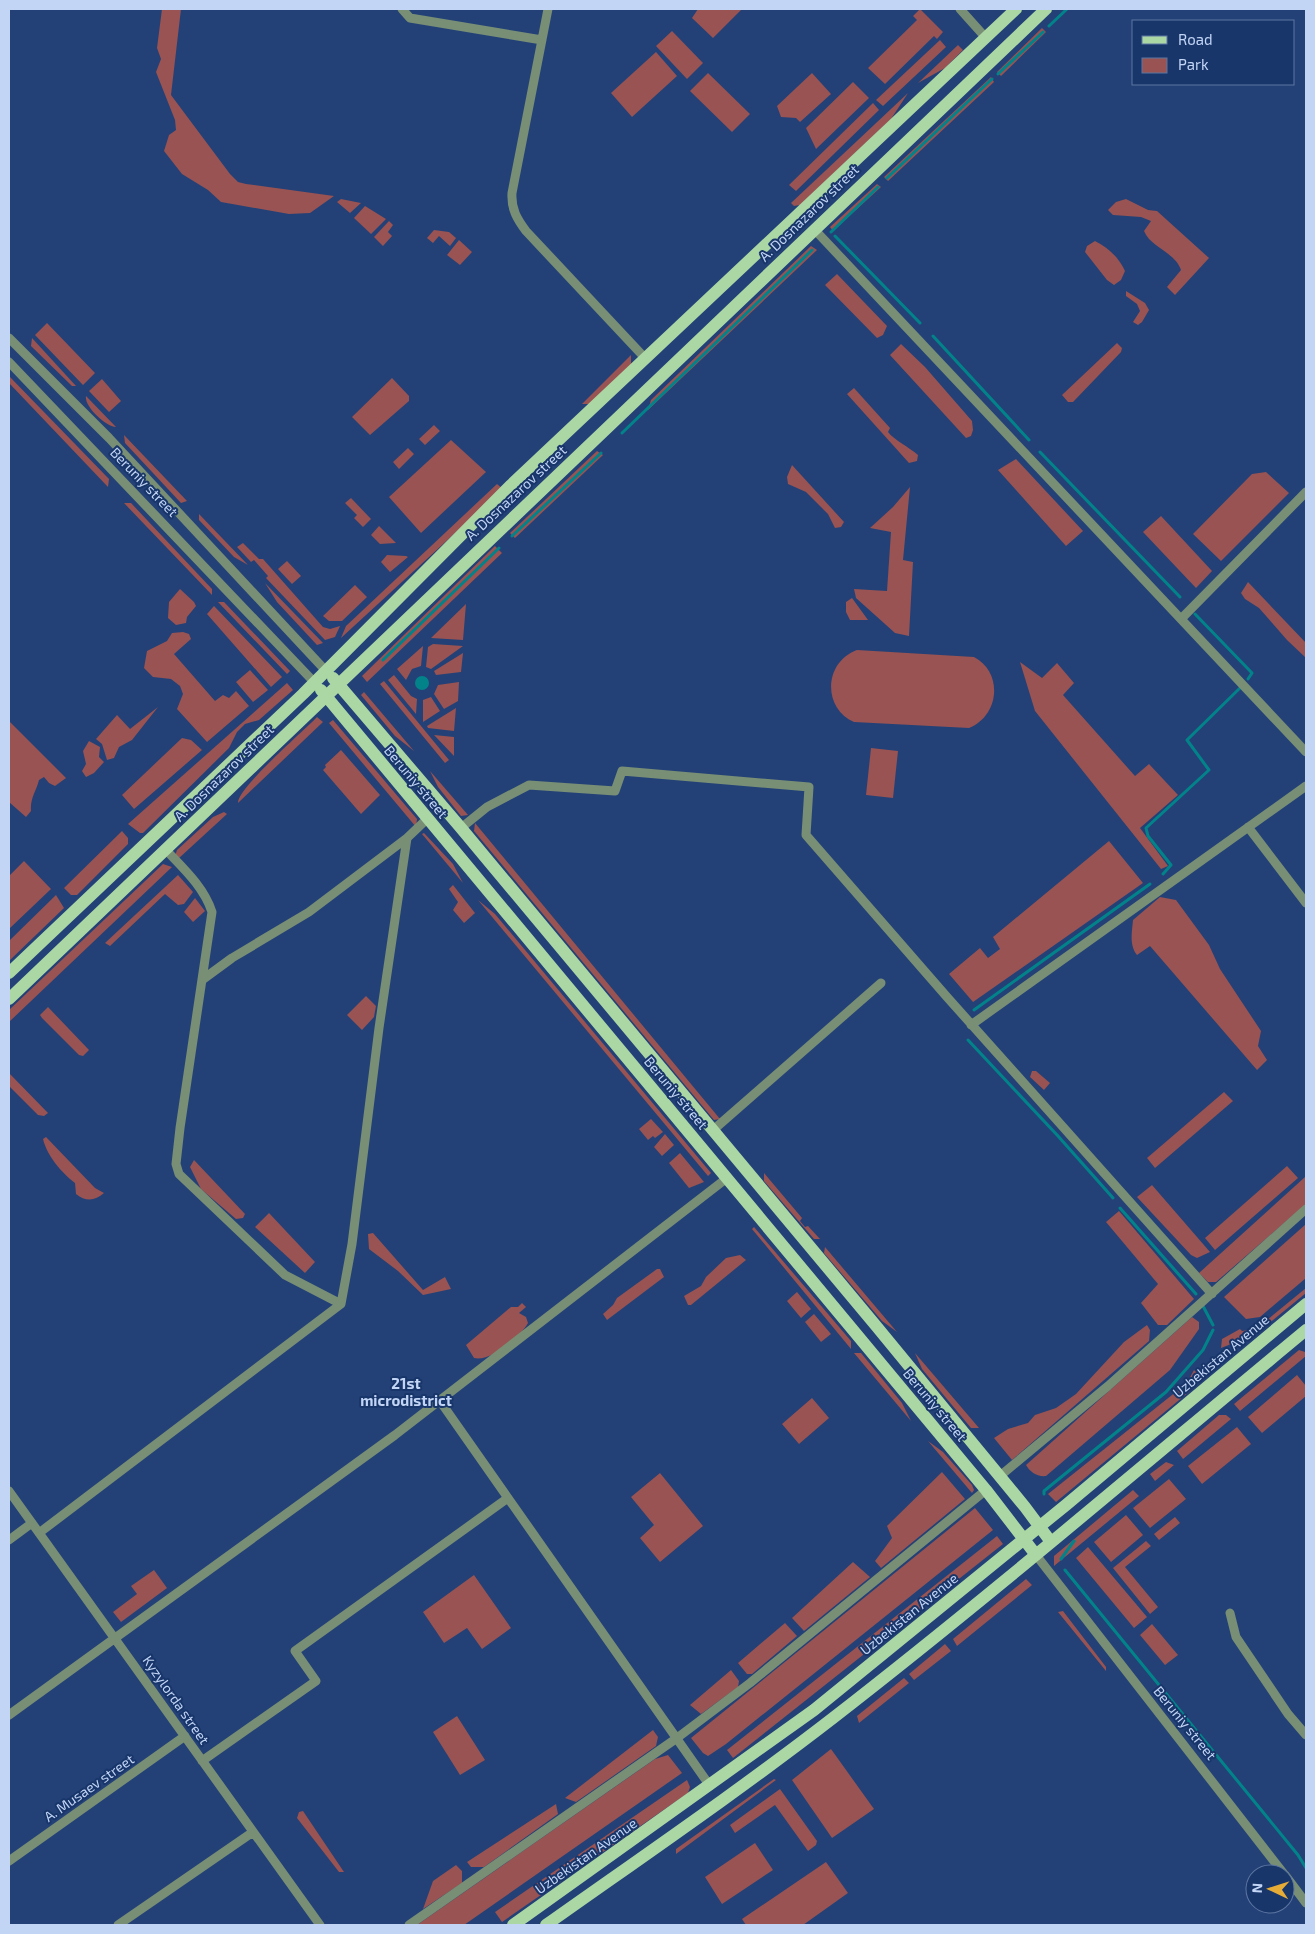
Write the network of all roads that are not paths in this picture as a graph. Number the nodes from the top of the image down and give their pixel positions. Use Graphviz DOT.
graph roads {
  1 [pos="402,9"];
  2 [pos="548,9"];
  3 [pos="960,9"];
  4 [pos="1016,9"];
  5 [pos="1046,9"];
  6 [pos="986,38"];
  7 [pos="542,40"];
  8 [pos="814,229"];
  9 [pos="9,338"];
  10 [pos="645,358"];
  11 [pos="9,362"];
  12 [pos="1306,492"];
  13 [pos="1181,619"];
  14 [pos="305,647"];
  15 [pos="347,650"];
  16 [pos="292,659"];
  17 [pos="360,661"];
  18 [pos="326,671"];
  19 [pos="314,682"];
  20 [pos="338,683"];
  21 [pos="326,696"];
  22 [pos="298,700"];
  23 [pos="355,702"];
  24 [pos="309,712"];
  25 [pos="341,715"];
  26 [pos="1306,752"];
  27 [pos="1306,786"];
  28 [pos="427,819"];
  29 [pos="1248,827"];
  30 [pos="461,828"];
  31 [pos="407,838"];
  32 [pos="165,849"];
  33 [pos="1306,903"];
  34 [pos="9,973"];
  35 [pos="202,980"];
  36 [pos="881,983"];
  37 [pos="9,999"];
  38 [pos="971,1024"];
  39 [pos="667,1077"];
  40 [pos="652,1089"];
  41 [pos="712,1131"];
  42 [pos="727,1178"];
  43 [pos="1306,1210"];
  44 [pos="1212,1294"];
  45 [pos="341,1304"];
  46 [pos="1306,1304"];
  47 [pos="1306,1330"];
  48 [pos="440,1401"];
  49 [pos="1000,1476"];
  50 [pos="986,1490"];
  51 [pos="9,1491"];
  52 [pos="508,1498"];
  53 [pos="1025,1507"];
  54 [pos="1010,1520"];
  55 [pos="32,1523"];
  56 [pos="1040,1527"];
  57 [pos="39,1533"];
  58 [pos="1024,1539"];
  59 [pos="9,1540"];
  60 [pos="1051,1542"];
  61 [pos="1036,1555"];
  62 [pos="1230,1613"];
  63 [pos="115,1638"];
  64 [pos="9,1715"];
  65 [pos="1306,1735"];
  66 [pos="185,1736"];
  67 [pos="677,1738"];
  68 [pos="202,1761"];
  69 [pos="710,1786"];
  70 [pos="253,1832"];
  71 [pos="9,1861"];
  72 [pos="1275,1864"];
  73 [pos="1295,1889"];
  74 [pos="1306,1903"];
  75 [pos="118,1925"];
  76 [pos="320,1925"];
  77 [pos="409,1925"];
  78 [pos="513,1925"];
  79 [pos="546,1925"];
  1 -- 7 [label="street"];
  2 -- 7 [label="street"];
  3 -- 6 [label="street"];
  4 -- 6 [label="main road, A. Dosnazarov street"];
  5 -- 8 [label="main road, A. Dosnazarov street"];
  6 -- 10 [label="main road, A. Dosnazarov street"];
  7 -- 10 [label="street"];
  8 -- 13 [label="street"];
  8 -- 17 [label="main road, A. Dosnazarov street"];
  9 -- 14 [label="street, Beruniy street"];
  10 -- 15 [label="main road, A. Dosnazarov street"];
  11 -- 16 [label="street, Beruniy street"];
  12 -- 13 [label="street"];
  13 -- 26 [label="street"];
  14 -- 16 [label="street"];
  14 -- 18 [label="street, Beruniy street"];
  15 -- 17 [label="main road"];
  15 -- 18 [label="main road, A. Dosnazarov street"];
  16 -- 19 [label="street, Beruniy street"];
  17 -- 20 [label="main road, A. Dosnazarov street"];
  18 -- 19 [label="main road, A. Dosnazarov street"];
  18 -- 20 [label="main road, Beruniy street"];
  19 -- 21 [label="main road, Beruniy street"];
  19 -- 22 [label="main road, A. Dosnazarov street"];
  20 -- 21 [label="main road, A. Dosnazarov street"];
  20 -- 23 [label="main road, Beruniy street"];
  21 -- 24 [label="main road, A. Dosnazarov street"];
  21 -- 25 [label="main road, Beruniy street"];
  22 -- 24 [label="main road"];
  22 -- 34 [label="main road, A. Dosnazarov street"];
  23 -- 25 [label="main road"];
  23 -- 30 [label="main road, Beruniy street"];
  24 -- 32 [label="main road, A. Dosnazarov street"];
  25 -- 28 [label="main road, Beruniy street"];
  27 -- 29 [label="street"];
  28 -- 31 [label="street"];
  28 -- 40 [label="main road, Beruniy street"];
  29 -- 33 [label="street"];
  29 -- 38 [label="street"];
  30 -- 38 [label="street"];
  30 -- 39 [label="main road, Beruniy street"];
  31 -- 35 [label="street"];
  31 -- 45 [label="street"];
  32 -- 35 [label="street"];
  32 -- 37 [label="main road, A. Dosnazarov street"];
  35 -- 45 [label="street"];
  36 -- 41 [label="street"];
  38 -- 44 [label="street"];
  39 -- 40 [label="main road"];
  39 -- 41 [label="main road, Beruniy street"];
  40 -- 42 [label="main road, Beruniy street"];
  41 -- 49 [label="main road, Beruniy street"];
  42 -- 48 [label="street"];
  42 -- 50 [label="main road, Beruniy street"];
  43 -- 44 [label="street"];
  44 -- 49 [label="street"];
  45 -- 57 [label="street"];
  46 -- 56 [label="main road, Uzbekistan Avenue"];
  47 -- 60 [label="main road"];
  48 -- 52 [label="street"];
  48 -- 63 [label="street"];
  49 -- 53 [label="main road, Beruniy street"];
  50 -- 54 [label="main road, Beruniy street"];
  50 -- 67 [label="street"];
  51 -- 55 [label="street, Kyzylorda street"];
  52 -- 67 [label="street"];
  52 -- 68 [label="street"];
  53 -- 54 [label="main road"];
  53 -- 56 [label="main road, Beruniy street"];
  54 -- 58 [label="main road, Beruniy street"];
  55 -- 57 [label="street, Kyzylorda street"];
  55 -- 59 [label="street"];
  56 -- 58 [label="main road, Uzbekistan Avenue"];
  56 -- 60 [label="main road, Beruniy street"];
  57 -- 63 [label="street, Kyzylorda street"];
  58 -- 61 [label="main road, Beruniy street"];
  58 -- 69 [label="main road, Uzbekistan Avenue"];
  60 -- 61 [label="main road"];
  61 -- 72 [label="street, Beruniy street"];
  61 -- 79 [label="main road"];
  62 -- 65 [label="street"];
  63 -- 64 [label="street"];
  63 -- 66 [label="street, Kyzylorda street"];
  66 -- 68 [label="street, Kyzylorda street"];
  66 -- 71 [label="street, A. Musaev street"];
  67 -- 69 [label="street"];
  67 -- 77 [label="street"];
  68 -- 70 [label="street, Kyzylorda street"];
  69 -- 78 [label="main road, Uzbekistan Avenue"];
  70 -- 75 [label="street"];
  70 -- 76 [label="street, Kyzylorda street"];
  73 -- 74 [label="street, Beruniy street"];
}
